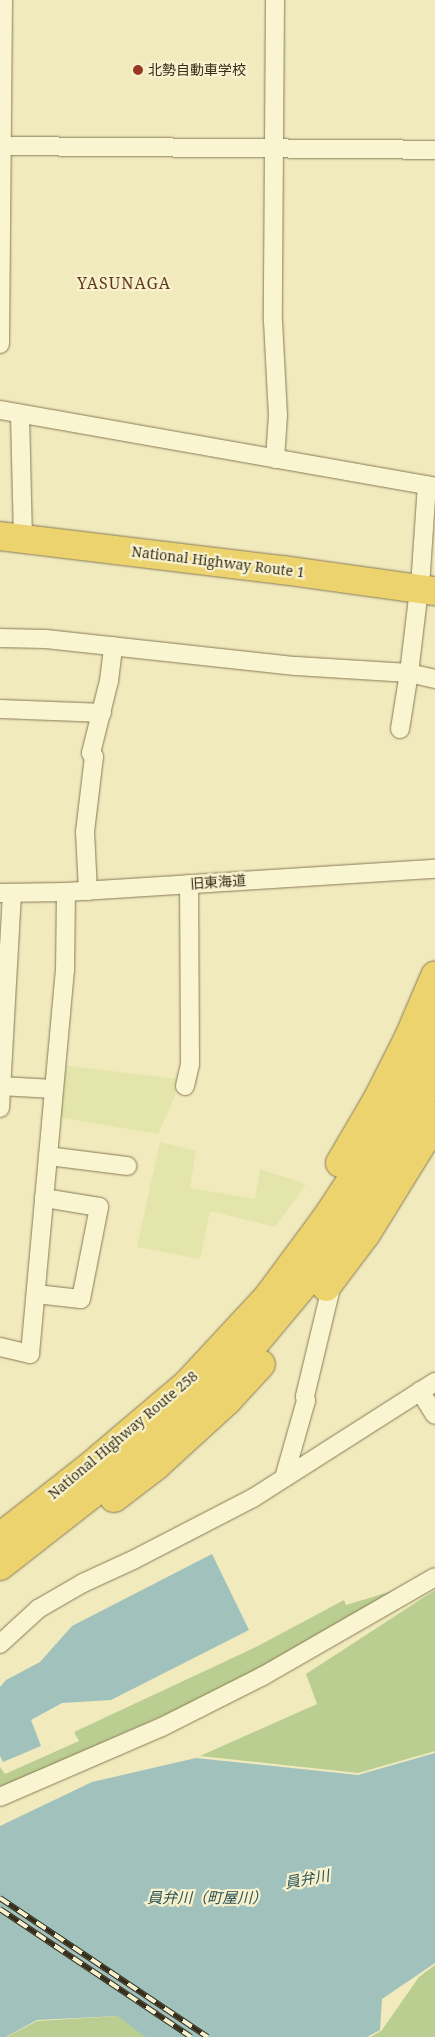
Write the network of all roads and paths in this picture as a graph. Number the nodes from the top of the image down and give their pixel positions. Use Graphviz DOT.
graph roads {
  1 [pos="3,0"];
  2 [pos="275,0"];
  3 [pos="1,146"];
  4 [pos="274,147"];
  5 [pos="435,150"];
  6 [pos="0,344"];
  7 [pos="0,410"];
  8 [pos="20,415"];
  9 [pos="275,459"];
  10 [pos="431,486"];
  11 [pos="12,538"];
  12 [pos="426,590"];
  13 [pos="0,638"];
  14 [pos="113,646"];
  15 [pos="409,672"];
  16 [pos="435,678"];
  17 [pos="0,709"];
  18 [pos="102,713"];
  19 [pos="400,728"];
  20 [pos="435,869"];
  21 [pos="189,884"];
  22 [pos="88,891"];
  23 [pos="66,892"];
  24 [pos="6,893"];
  25 [pos="435,976"];
  26 [pos="435,1025"];
  27 [pos="435,1069"];
  28 [pos="1,1086"];
  29 [pos="184,1086"];
  30 [pos="54,1089"];
  31 [pos="0,1108"];
  32 [pos="435,1116"];
  33 [pos="48,1156"];
  34 [pos="127,1166"];
  35 [pos="44,1198"];
  36 [pos="333,1279"];
  37 [pos="36,1294"];
  38 [pos="0,1347"];
  39 [pos="430,1382"];
  40 [pos="435,1415"];
  41 [pos="88,1468"];
  42 [pos="284,1478"];
  43 [pos="2,1554"];
  44 [pos="435,1577"];
  45 [pos="0,1644"];
  46 [pos="0,1797"];
  1 -- 3 [label="street"];
  2 -- 4 [label="street"];
  3 -- 4 [label="street"];
  3 -- 6 [label="street"];
  4 -- 5 [label="street"];
  4 -- 9 [label="street"];
  7 -- 8 [label="street"];
  8 -- 9 [label="street"];
  8 -- 11 [label="street"];
  9 -- 10 [label="street"];
  10 -- 12 [label="street"];
  11 -- 12 [label="highway, National Highway Route 1"];
  12 -- 15 [label="street"];
  13 -- 14 [label="street"];
  14 -- 15 [label="street"];
  14 -- 18 [label="street"];
  15 -- 16 [label="street"];
  15 -- 19 [label="street"];
  17 -- 18 [label="street"];
  18 -- 22 [label="street"];
  20 -- 21 [label="street, 旧東海道"];
  21 -- 22 [label="street, 旧東海道"];
  21 -- 29 [label="street"];
  22 -- 23 [label="street, 旧東海道"];
  23 -- 24 [label="street, 旧東海道"];
  23 -- 30 [label="street"];
  24 -- 28 [label="street"];
  25 -- 41 [label="highway"];
  26 -- 41 [label="highway, National Highway Route 258"];
  27 -- 43 [label="highway, National Highway Route 258"];
  28 -- 30 [label="street"];
  28 -- 31 [label="street"];
  30 -- 33 [label="street"];
  32 -- 36 [label="highway"];
  33 -- 34 [label="street"];
  33 -- 35 [label="street"];
  35 -- 37 [label="street"];
  35 -- 37 [label="street"];
  36 -- 42 [label="street"];
  36 -- 43 [label="highway"];
  37 -- 38 [label="street"];
  39 -- 40 [label="street"];
  39 -- 42 [label="street"];
  41 -- 43 [label="highway, National Highway Route 258"];
  42 -- 45 [label="street"];
  44 -- 46 [label="street"];
}
